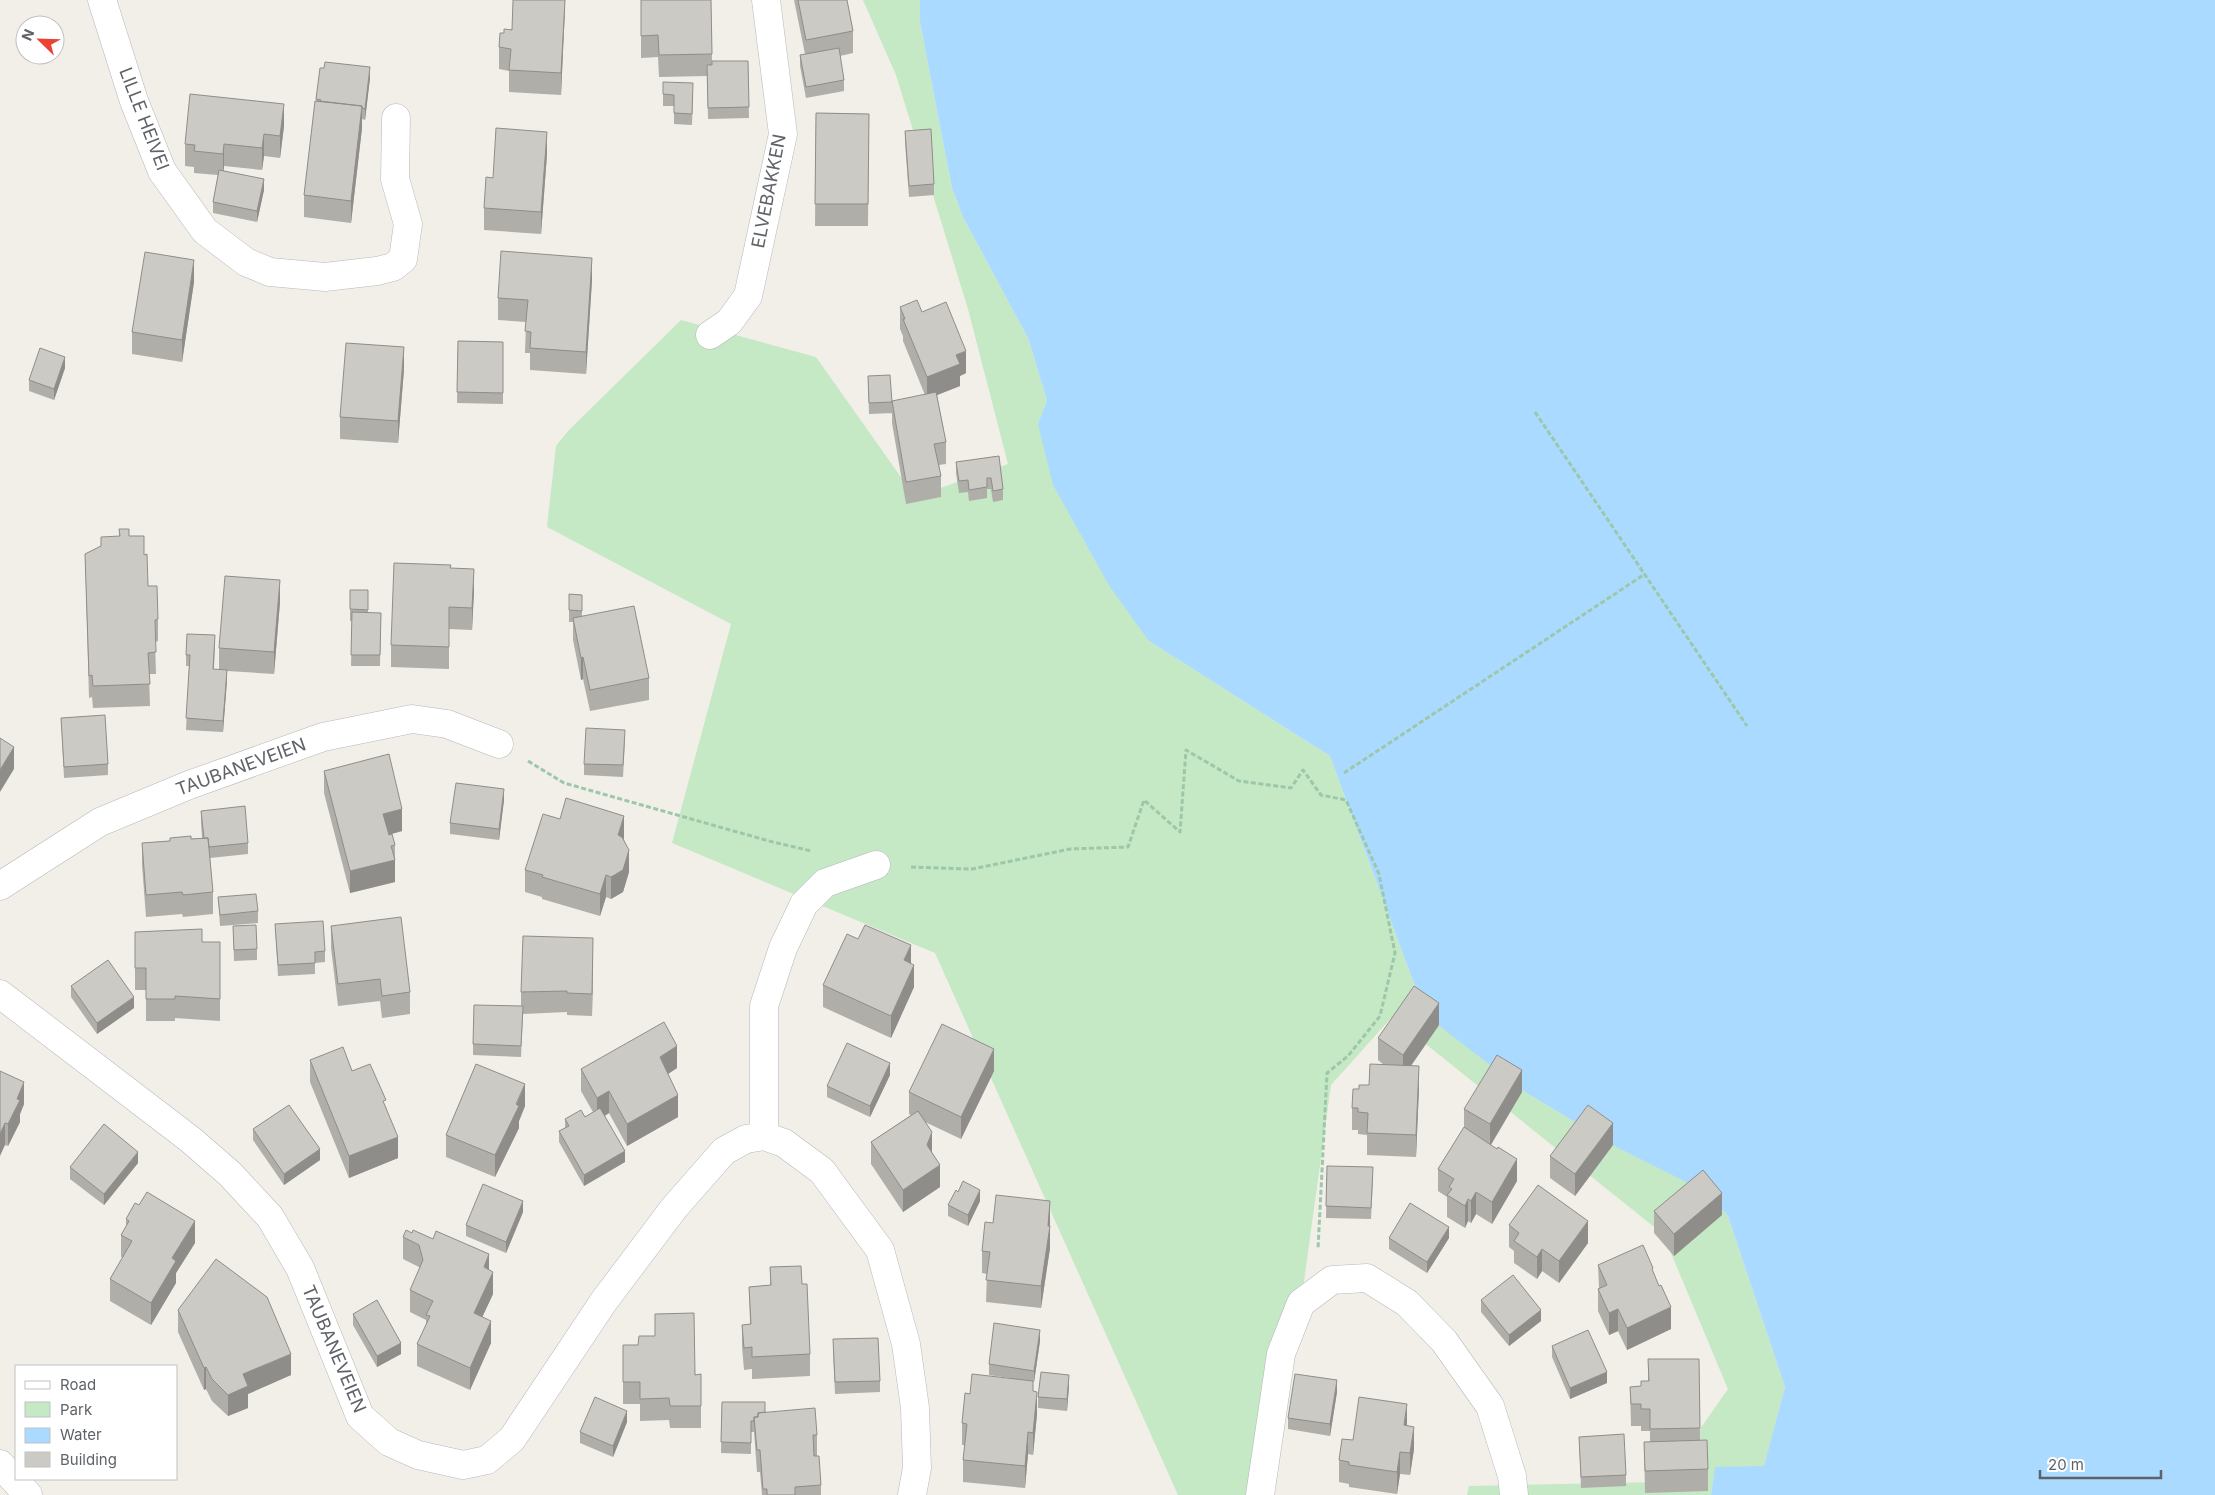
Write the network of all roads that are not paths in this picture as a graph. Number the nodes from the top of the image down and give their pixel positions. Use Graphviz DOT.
graph roads {
  1 [pos="102,0"];
  2 [pos="766,0"];
  3 [pos="396,118"];
  4 [pos="710,336"];
  5 [pos="499,744"];
  6 [pos="876,865"];
  7 [pos="0,886"];
  8 [pos="0,994"];
  9 [pos="764,1136"];
  10 [pos="0,1464"];
  11 [pos="28,1495"];
  12 [pos="912,1495"];
  13 [pos="1260,1495"];
  14 [pos="1514,1495"];
  1 -- 3 [label="street, LILLE HEIVEI"];
  2 -- 4 [label="street, ELVEBAKKEN"];
  5 -- 7 [label="street, TAUBANEVEIEN"];
  6 -- 9 [label="street"];
  8 -- 9 [label="street, TAUBANEVEIEN"];
  9 -- 12 [label="street"];
  10 -- 11 [label="street"];
  13 -- 14 [label="street"];
}
